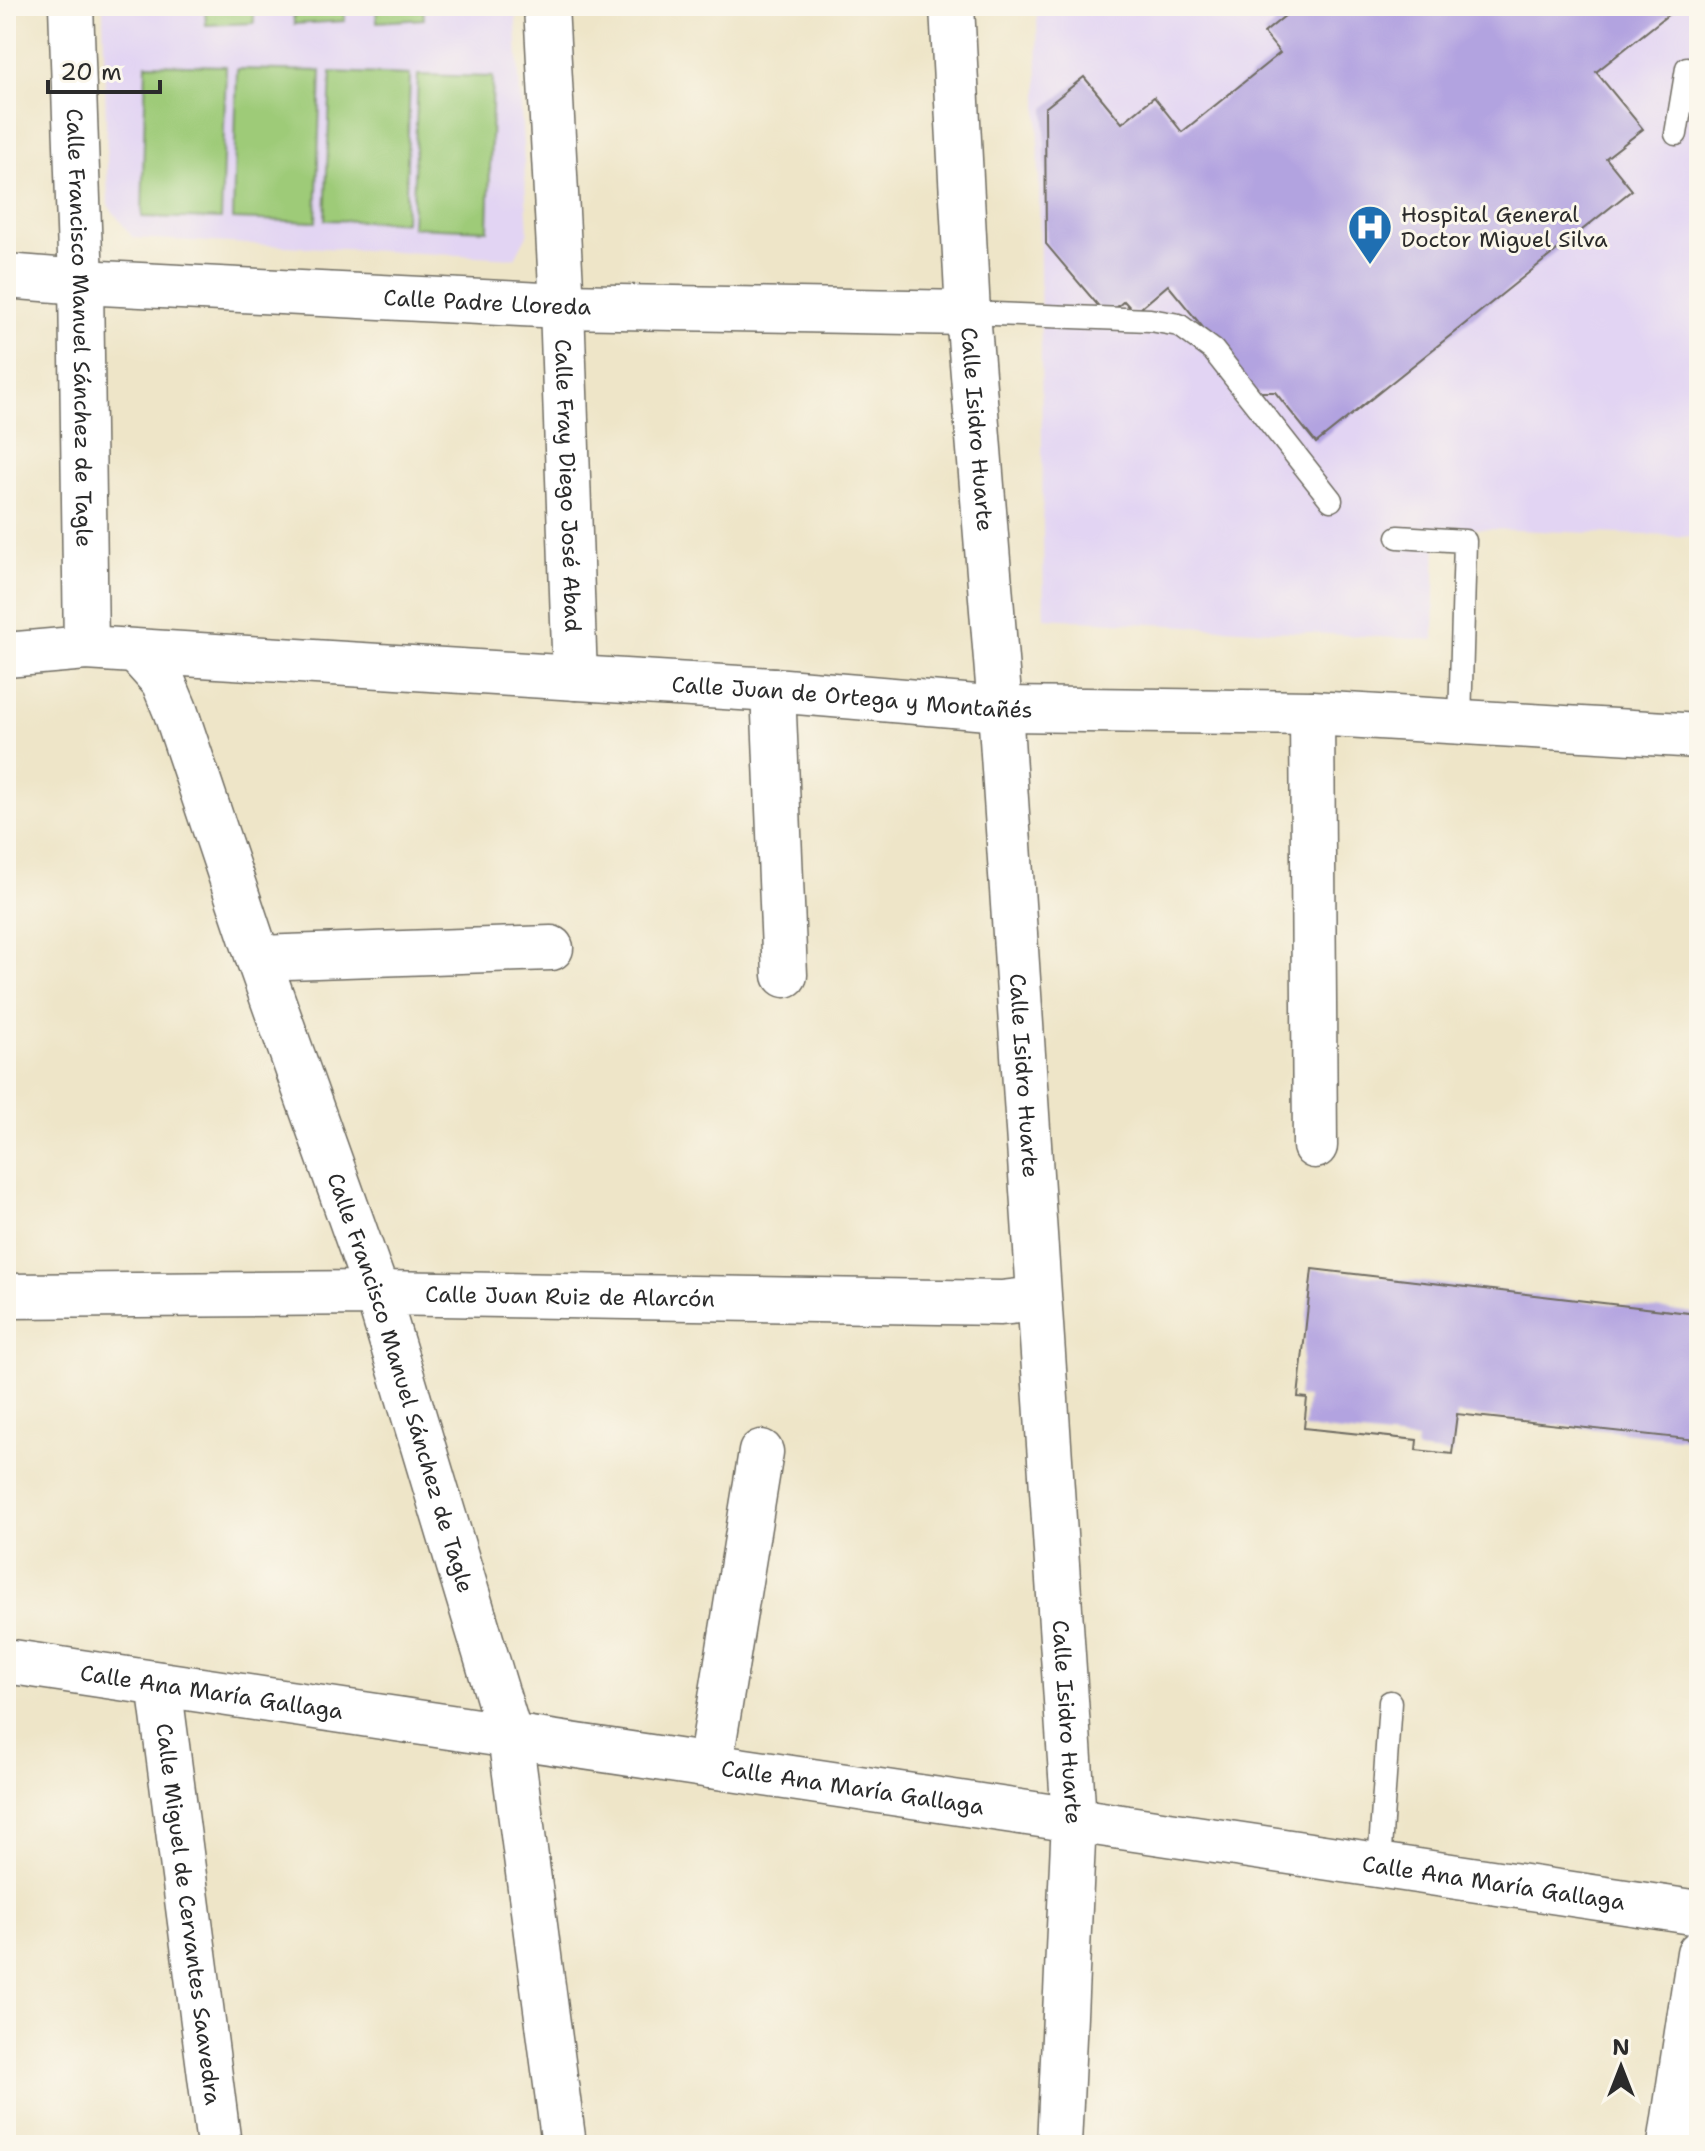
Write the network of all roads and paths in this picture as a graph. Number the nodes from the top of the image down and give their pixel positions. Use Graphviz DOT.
graph roads {
  1 [pos="71,6"];
  2 [pos="546,6"];
  3 [pos="952,6"];
  4 [pos="1699,70"];
  5 [pos="1676,134"];
  6 [pos="6,276"];
  7 [pos="81,282"];
  8 [pos="562,306"];
  9 [pos="968,313"];
  10 [pos="1331,500"];
  11 [pos="1398,537"];
  12 [pos="86,648"];
  13 [pos="137,652"];
  14 [pos="6,655"];
  15 [pos="575,678"];
  16 [pos="773,690"];
  17 [pos="1000,709"];
  18 [pos="1312,713"];
  19 [pos="1460,722"];
  20 [pos="1699,736"];
  21 [pos="551,948"];
  22 [pos="258,958"];
  23 [pos="785,975"];
  24 [pos="1315,1146"];
  25 [pos="377,1293"];
  26 [pos="6,1296"];
  27 [pos="1038,1299"];
  28 [pos="761,1452"];
  29 [pos="6,1661"];
  30 [pos="159,1684"];
  31 [pos="1390,1702"];
  32 [pos="510,1736"];
  33 [pos="710,1766"];
  34 [pos="1074,1820"];
  35 [pos="1379,1865"];
  36 [pos="1699,1913"];
  37 [pos="1699,1953"];
  38 [pos="219,2145"];
  39 [pos="564,2145"];
  40 [pos="1059,2145"];
  41 [pos="1670,2145"];
  1 -- 7 [label="street, Calle Francisco Manuel Sánchez de Tagle"];
  2 -- 8 [label="street, Calle Fray Diego José Abad"];
  3 -- 9 [label="street, Calle Isidro Huarte"];
  4 -- 5 [label="lane"];
  6 -- 7 [label="street, Calle Padre Lloreda"];
  7 -- 8 [label="street, Calle Padre Lloreda"];
  7 -- 12 [label="street, Calle Francisco Manuel Sánchez de Tagle"];
  8 -- 9 [label="street, Calle Padre Lloreda"];
  8 -- 15 [label="street, Calle Fray Diego José Abad"];
  9 -- 10 [label="lane"];
  9 -- 17 [label="street, Calle Isidro Huarte"];
  11 -- 19 [label="lane"];
  12 -- 13 [label="street, Calle Juan de Ortega y Montañés"];
  12 -- 14 [label="street, Calle Juan de Ortega y Montañés"];
  13 -- 15 [label="street, Calle Juan de Ortega y Montañés"];
  13 -- 22 [label="street, Calle Francisco Manuel Sánchez de Tagle"];
  15 -- 16 [label="street, Calle Juan de Ortega y Montañés"];
  16 -- 17 [label="street, Calle Juan de Ortega y Montañés"];
  16 -- 23 [label="street"];
  17 -- 18 [label="street, Calle Juan de Ortega y Montañés"];
  17 -- 27 [label="street, Calle Isidro Huarte"];
  18 -- 19 [label="street, Calle Juan de Ortega y Montañés"];
  18 -- 24 [label="street"];
  19 -- 20 [label="street, Calle Juan de Ortega y Montañés"];
  21 -- 22 [label="street"];
  22 -- 25 [label="street, Calle Francisco Manuel Sánchez de Tagle"];
  25 -- 26 [label="street, Calle Juan Ruiz de Alarcón"];
  25 -- 27 [label="street, Calle Juan Ruiz de Alarcón"];
  25 -- 32 [label="street, Calle Francisco Manuel Sánchez de Tagle"];
  27 -- 34 [label="street, Calle Isidro Huarte"];
  28 -- 33 [label="street"];
  29 -- 30 [label="street, Calle Ana María Gallaga"];
  30 -- 32 [label="street, Calle Ana María Gallaga"];
  30 -- 38 [label="street, Calle Miguel de Cervantes Saavedra"];
  31 -- 35 [label="lane"];
  32 -- 33 [label="street, Calle Ana María Gallaga"];
  32 -- 39 [label="street, Calle Francisco Manuel Sánchez de Tagle"];
  33 -- 34 [label="street, Calle Ana María Gallaga"];
  34 -- 35 [label="street, Calle Ana María Gallaga"];
  34 -- 40 [label="street, Calle Isidro Huarte"];
  35 -- 36 [label="street, Calle Ana María Gallaga"];
  37 -- 41 [label="street"];
}
